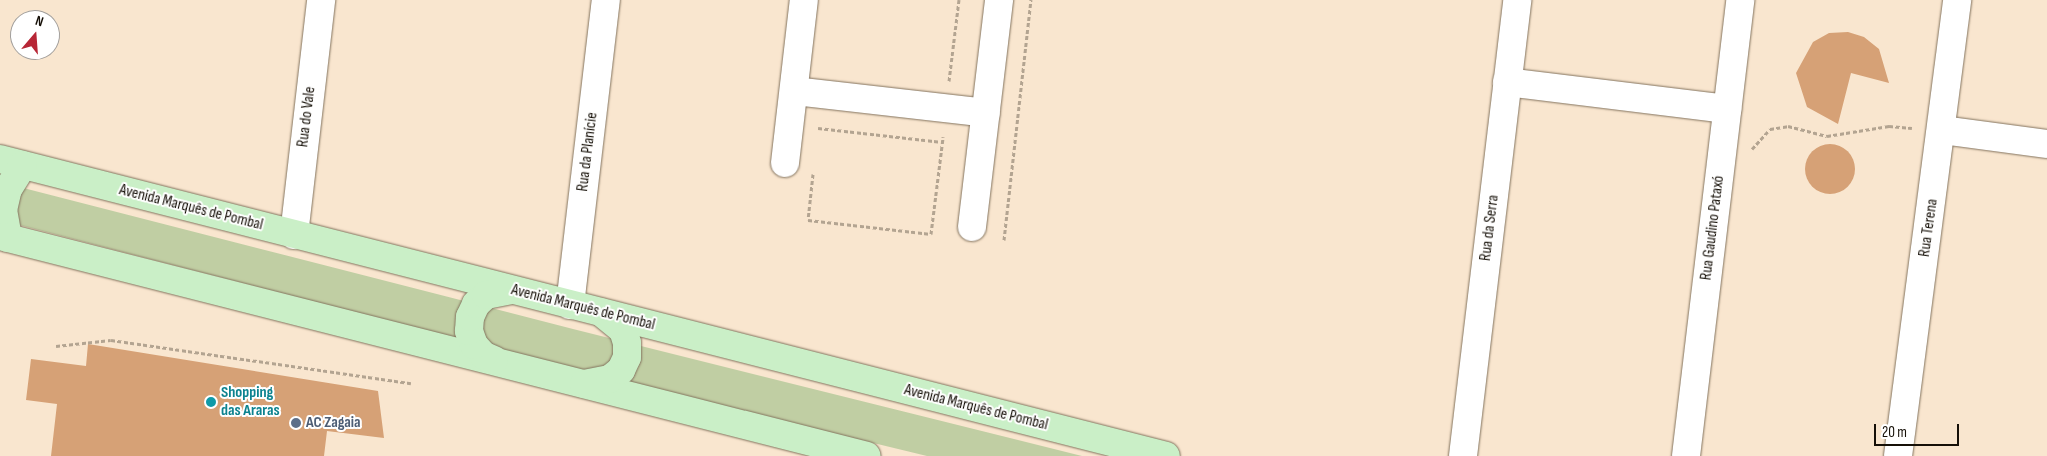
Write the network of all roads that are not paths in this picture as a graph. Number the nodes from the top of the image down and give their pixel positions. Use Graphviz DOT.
graph roads {
  1 [pos="321,0"];
  2 [pos="606,0"];
  3 [pos="804,0"];
  4 [pos="999,0"];
  5 [pos="1517,0"];
  6 [pos="1740,0"];
  7 [pos="1957,0"];
  8 [pos="1507,82"];
  9 [pos="794,91"];
  10 [pos="1727,109"];
  11 [pos="986,113"];
  12 [pos="1942,130"];
  13 [pos="2047,144"];
  14 [pos="12,162"];
  15 [pos="785,163"];
  16 [pos="972,227"];
  17 [pos="294,234"];
  18 [pos="4,237"];
  19 [pos="514,290"];
  20 [pos="570,304"];
  21 [pos="601,312"];
  22 [pos="496,362"];
  23 [pos="583,384"];
  24 [pos="1118,450"];
  25 [pos="855,454"];
  26 [pos="1159,455"];
  27 [pos="1463,456"];
  28 [pos="1686,456"];
  29 [pos="1898,456"];
  1 -- 17 [label="street, Rua do Vale"];
  2 -- 20 [label="street, Rua da Planície"];
  3 -- 9 [label="street"];
  4 -- 11 [label="street"];
  5 -- 8 [label="street, Rua da Serra"];
  6 -- 10 [label="street, Rua Gaudino Pataxó"];
  7 -- 12 [label="street, Rua Terena"];
  8 -- 10 [label="street"];
  8 -- 27 [label="street, Rua da Serra"];
  9 -- 11 [label="street"];
  9 -- 15 [label="street"];
  10 -- 28 [label="street, Rua Gaudino Pataxó"];
  11 -- 16 [label="street"];
  12 -- 13 [label="street"];
  12 -- 29 [label="street, Rua Terena"];
  14 -- 17 [label="main road, Avenida Marquês de Pombal"];
  14 -- 18 [label="main road"];
  17 -- 19 [label="main road, Avenida Marquês de Pombal"];
  18 -- 22 [label="main road"];
  19 -- 20 [label="main road, Avenida Marquês de Pombal"];
  19 -- 22 [label="main road"];
  20 -- 21 [label="main road, Avenida Marquês de Pombal"];
  21 -- 23 [label="main road"];
  21 -- 24 [label="main road, Avenida Marquês de Pombal"];
  22 -- 23 [label="main road"];
  23 -- 25 [label="main road"];
  24 -- 26 [label="main road, Avenida Marquês de Pombal"];
}
